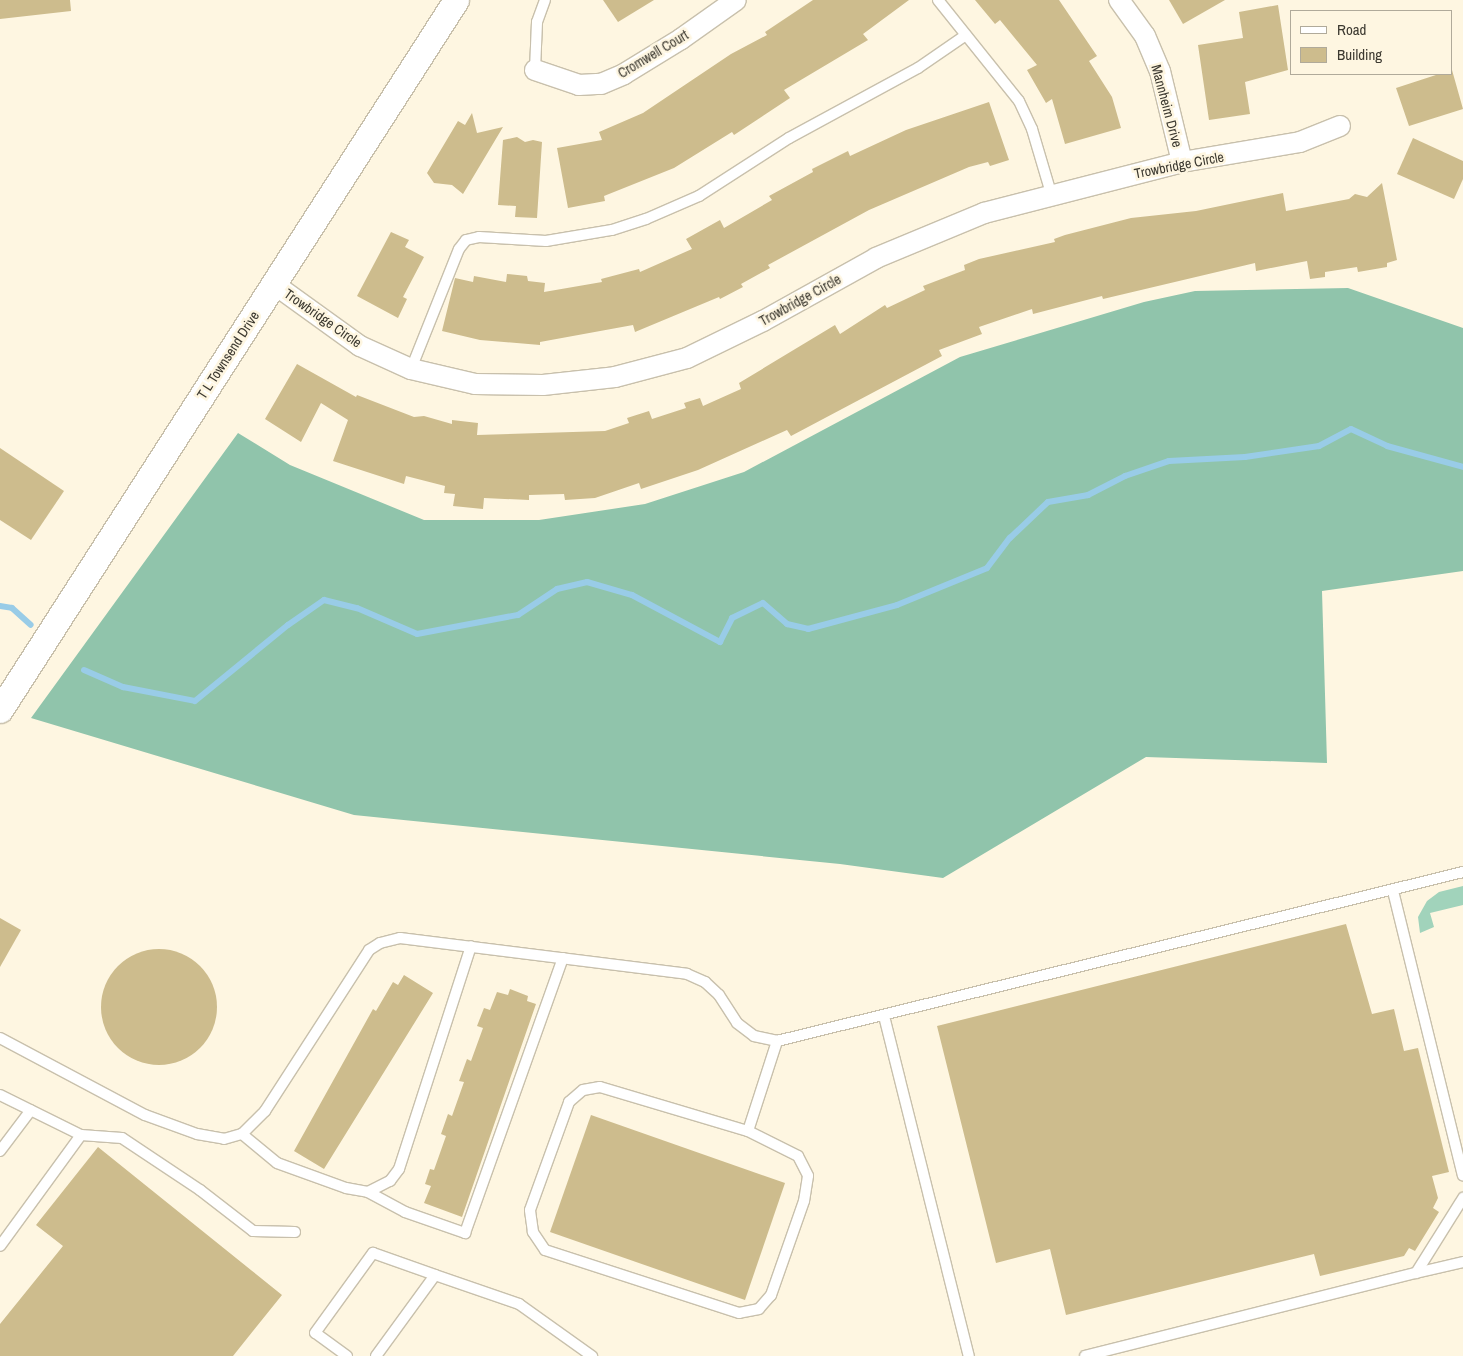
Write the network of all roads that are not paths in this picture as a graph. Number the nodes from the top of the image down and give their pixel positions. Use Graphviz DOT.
graph roads {
  1 [pos="456,0"];
  2 [pos="545,0"];
  3 [pos="736,0"];
  4 [pos="938,0"];
  5 [pos="1119,0"];
  6 [pos="966,35"];
  7 [pos="535,70"];
  8 [pos="1340,126"];
  9 [pos="1182,162"];
  10 [pos="1051,193"];
  11 [pos="274,284"];
  12 [pos="411,369"];
  13 [pos="0,710"];
  14 [pos="1463,872"];
  15 [pos="1393,891"];
  16 [pos="471,946"];
  17 [pos="563,958"];
  18 [pos="884,1016"];
  19 [pos="0,1038"];
  20 [pos="777,1041"];
  21 [pos="0,1095"];
  22 [pos="31,1110"];
  23 [pos="748,1131"];
  24 [pos="242,1134"];
  25 [pos="81,1135"];
  26 [pos="0,1151"];
  27 [pos="1463,1176"];
  28 [pos="368,1192"];
  29 [pos="1463,1198"];
  30 [pos="295,1232"];
  31 [pos="0,1246"];
  32 [pos="1463,1262"];
  33 [pos="1416,1274"];
  34 [pos="435,1275"];
  35 [pos="347,1356"];
  36 [pos="376,1356"];
  37 [pos="592,1356"];
  38 [pos="969,1356"];
  39 [pos="1085,1356"];
  1 -- 11 [label="street, T L Townsend Drive"];
  2 -- 7 [label="lane"];
  3 -- 7 [label="street, Cromwell Court"];
  4 -- 6 [label="lane"];
  5 -- 9 [label="street, Mannheim Drive"];
  6 -- 10 [label="lane"];
  6 -- 12 [label="lane"];
  8 -- 9 [label="street, Trowbridge Circle"];
  9 -- 10 [label="street, Trowbridge Circle"];
  10 -- 12 [label="street, Trowbridge Circle"];
  11 -- 12 [label="street, Trowbridge Circle"];
  11 -- 13 [label="street, T L Townsend Drive"];
  14 -- 15 [label="lane"];
  15 -- 18 [label="lane"];
  15 -- 27 [label="lane"];
  16 -- 17 [label="lane"];
  16 -- 24 [label="lane"];
  16 -- 28 [label="lane"];
  17 -- 20 [label="lane"];
  17 -- 28 [label="lane"];
  18 -- 20 [label="lane"];
  18 -- 38 [label="lane"];
  19 -- 24 [label="lane"];
  20 -- 23 [label="lane"];
  21 -- 22 [label="lane"];
  22 -- 25 [label="lane"];
  22 -- 26 [label="lane"];
  23 -- 23 [label="lane"];
  24 -- 28 [label="lane"];
  25 -- 30 [label="lane"];
  25 -- 31 [label="lane"];
  29 -- 33 [label="lane"];
  32 -- 33 [label="lane"];
  33 -- 39 [label="lane"];
  34 -- 35 [label="lane"];
  34 -- 36 [label="lane"];
  34 -- 37 [label="lane"];
}
